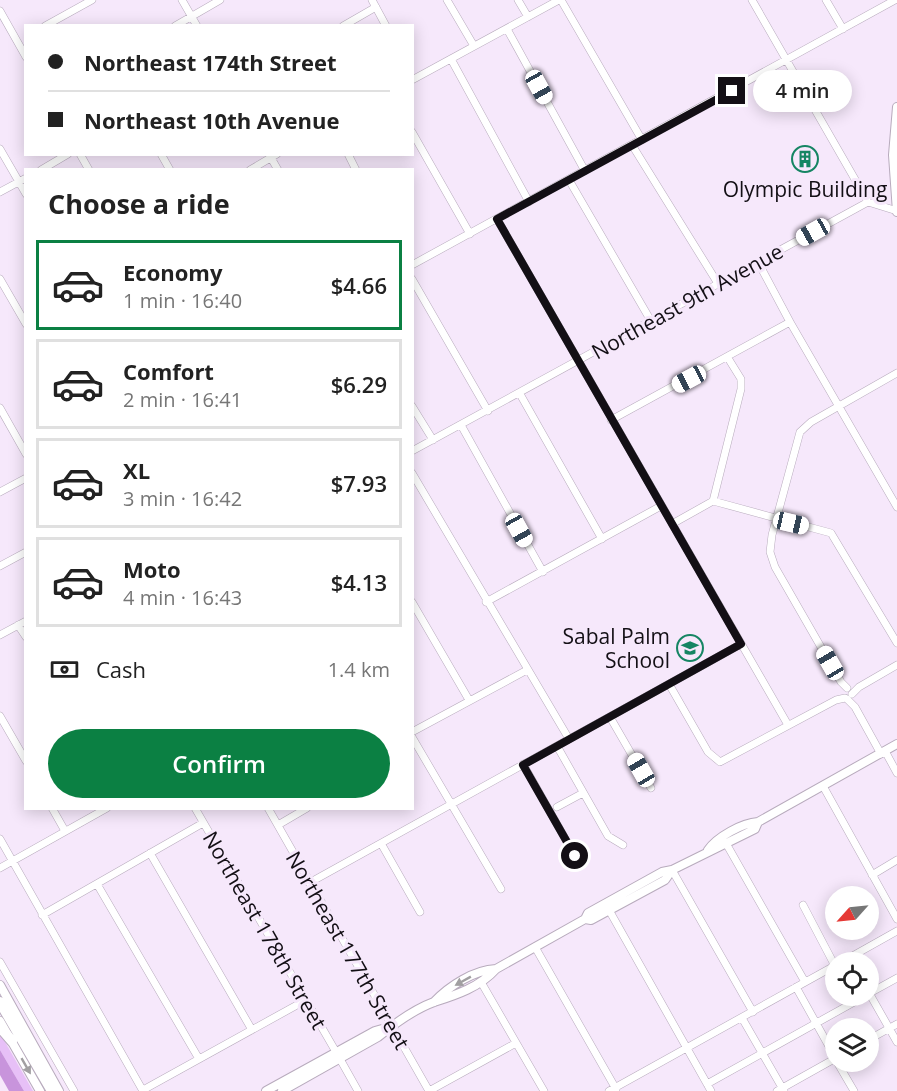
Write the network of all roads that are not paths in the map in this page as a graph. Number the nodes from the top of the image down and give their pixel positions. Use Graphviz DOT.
graph roads {
  1 [pos="92,0"];
  2 [pos="182,0"];
  3 [pos="220,0"];
  4 [pos="372,0"];
  5 [pos="447,0"];
  6 [pos="518,0"];
  7 [pos="560,0"];
  8 [pos="752,0"];
  9 [pos="826,0"];
  10 [pos="895,0"];
  11 [pos="77,3"];
  12 [pos="376,7"];
  13 [pos="0,11"];
  14 [pos="192,16"];
  15 [pos="528,17"];
  16 [pos="48,24"];
  17 [pos="178,24"];
  18 [pos="196,24"];
  19 [pos="346,24"];
  20 [pos="385,24"];
  21 [pos="507,29"];
  22 [pos="843,29"];
  23 [pos="24,37"];
  24 [pos="16,41"];
  25 [pos="474,46"];
  26 [pos="24,54"];
  27 [pos="451,59"];
  28 [pos="787,60"];
  29 [pos="414,76"];
  30 [pos="897,107"];
  31 [pos="414,136"];
  32 [pos="642,140"];
  33 [pos="632,145"];
  34 [pos="0,149"];
  35 [pos="65,156"];
  36 [pos="272,156"];
  37 [pos="44,168"];
  38 [pos="253,168"];
  39 [pos="585,171"];
  40 [pos="22,180"];
  41 [pos="569,180"];
  42 [pos="0,192"];
  43 [pos="529,202"];
  44 [pos="868,202"];
  45 [pos="897,211"];
  46 [pos="497,219"];
  47 [pos="470,234"];
  48 [pos="758,262"];
  49 [pos="414,264"];
  50 [pos="0,279"];
  51 [pos="414,282"];
  52 [pos="717,282"];
  53 [pos="24,321"];
  54 [pos="651,321"];
  55 [pos="790,322"];
  56 [pos="728,358"];
  57 [pos="578,361"];
  58 [pos="897,373"];
  59 [pos="520,394"];
  60 [pos="839,405"];
  61 [pos="0,408"];
  62 [pos="414,409"];
  63 [pos="488,411"];
  64 [pos="611,420"];
  65 [pos="461,425"];
  66 [pos="433,440"];
  67 [pos="24,450"];
  68 [pos="414,450"];
  69 [pos="414,476"];
  70 [pos="24,479"];
  71 [pos="0,492"];
  72 [pos="713,501"];
  73 [pos="661,506"];
  74 [pos="897,507"];
  75 [pos="776,519"];
  76 [pos="672,524"];
  77 [pos="602,539"];
  78 [pos="24,553"];
  79 [pos="0,566"];
  80 [pos="543,572"];
  81 [pos="486,602"];
  82 [pos="414,605"];
  83 [pos="22,623"];
  84 [pos="0,635"];
  85 [pos="897,643"];
  86 [pos="741,644"];
  87 [pos="897,665"];
  88 [pos="527,670"];
  89 [pos="669,684"];
  90 [pos="847,693"];
  91 [pos="469,700"];
  92 [pos="0,716"];
  93 [pos="610,717"];
  94 [pos="788,725"];
  95 [pos="414,731"];
  96 [pos="569,739"];
  97 [pos="897,744"];
  98 [pos="557,746"];
  99 [pos="415,748"];
  100 [pos="883,752"];
  101 [pos="24,758"];
  102 [pos="523,765"];
  103 [pos="897,773"];
  104 [pos="823,786"];
  105 [pos="651,788"];
  106 [pos="583,793"];
  107 [pos="452,804"];
  108 [pos="557,807"];
  109 [pos="53,810"];
  110 [pos="103,810"];
  111 [pos="196,810"];
  112 [pos="269,810"];
  113 [pos="304,810"];
  114 [pos="758,822"];
  115 [pos="203,823"];
  116 [pos="278,825"];
  117 [pos="65,831"];
  118 [pos="0,839"];
  119 [pos="382,845"];
  120 [pos="623,845"];
  121 [pos="726,845"];
  122 [pos="708,850"];
  123 [pos="150,854"];
  124 [pos="575,856"];
  125 [pos="897,860"];
  126 [pos="12,861"];
  127 [pos="0,868"];
  128 [pos="672,870"];
  129 [pos="872,875"];
  130 [pos="309,883"];
  131 [pos="97,884"];
  132 [pos="501,889"];
  133 [pos="803,905"];
  134 [pos="609,910"];
  135 [pos="420,912"];
  136 [pos="42,915"];
  137 [pos="585,919"];
  138 [pos="897,919"];
  139 [pos="897,931"];
  140 [pos="535,947"];
  141 [pos="828,952"];
  142 [pos="863,952"];
  143 [pos="0,962"];
  144 [pos="496,969"];
  145 [pos="825,971"];
  146 [pos="897,978"];
  147 [pos="481,982"];
  148 [pos="805,982"];
  149 [pos="0,986"];
  150 [pos="796,987"];
  151 [pos="879,988"];
  152 [pos="306,1000"];
  153 [pos="0,1002"];
  154 [pos="434,1002"];
  155 [pos="846,1006"];
  156 [pos="876,1006"];
  157 [pos="753,1012"];
  158 [pos="742,1018"];
  159 [pos="0,1021"];
  160 [pos="816,1023"];
  161 [pos="897,1024"];
  162 [pos="392,1026"];
  163 [pos="0,1028"];
  164 [pos="890,1029"];
  165 [pos="252,1030"];
  166 [pos="879,1034"];
  167 [pos="825,1039"];
  168 [pos="12,1041"];
  169 [pos="516,1042"];
  170 [pos="897,1042"];
  171 [pos="687,1048"];
  172 [pos="762,1053"];
  173 [pos="338,1056"];
  174 [pos="199,1059"];
  175 [pos="825,1065"];
  176 [pos="843,1072"];
  177 [pos="707,1084"];
  178 [pos="614,1090"];
  179 [pos="781,1090"];
  180 [pos="40,1091"];
  181 [pos="52,1091"];
  182 [pos="59,1091"];
  183 [pos="74,1091"];
  184 [pos="143,1091"];
  185 [pos="266,1091"];
  186 [pos="282,1091"];
  187 [pos="358,1091"];
  188 [pos="429,1091"];
  189 [pos="544,1091"];
  190 [pos="711,1091"];
  191 [pos="854,1091"];
  1 -- 11 [label="street"];
  2 -- 14 [label="street"];
  3 -- 14 [label="street"];
  4 -- 12 [label="street"];
  5 -- 25 [label="street"];
  6 -- 15 [label="street"];
  7 -- 15 [label="street"];
  7 -- 32 [label="street"];
  8 -- 28 [label="street"];
  9 -- 22 [label="street"];
  10 -- 22 [label="street"];
  11 -- 16 [label="street"];
  12 -- 19 [label="street"];
  12 -- 20 [label="street"];
  13 -- 24 [label="street"];
  14 -- 17 [label="street"];
  14 -- 18 [label="street"];
  15 -- 21 [label="street"];
  21 -- 25 [label="street"];
  21 -- 39 [label="street"];
  22 -- 28 [label="street"];
  23 -- 24 [label="street"];
  24 -- 26 [label="street"];
  25 -- 27 [label="street"];
  27 -- 29 [label="street"];
  27 -- 43 [label="street"];
  28 -- 32 [label="street"];
  28 -- 44 [label="street"];
  30 -- 45 [label="main road"];
  31 -- 47 [label="street"];
  32 -- 33 [label="street"];
  33 -- 39 [label="street"];
  33 -- 52 [label="street"];
  34 -- 40 [label="street"];
  35 -- 37 [label="street"];
  36 -- 38 [label="street"];
  39 -- 41 [label="street"];
  40 -- 42 [label="street"];
  41 -- 43 [label="street"];
  41 -- 54 [label="street"];
  43 -- 46 [label="street"];
  44 -- 45 [label="street"];
  44 -- 48 [label="street, Northeast 9th Avenue"];
  46 -- 47 [label="street"];
  46 -- 57 [label="street"];
  47 -- 49 [label="street"];
  48 -- 52 [label="street, Northeast 9th Avenue"];
  48 -- 55 [label="street"];
  50 -- 53 [label="street"];
  51 -- 63 [label="street"];
  52 -- 54 [label="street, Northeast 9th Avenue"];
  54 -- 57 [label="street, Northeast 9th Avenue"];
  55 -- 56 [label="street"];
  55 -- 60 [label="street"];
  56 -- 64 [label="street"];
  56 -- 72 [label="street"];
  57 -- 59 [label="street, Northeast 9th Avenue"];
  57 -- 64 [label="street"];
  58 -- 60 [label="street"];
  59 -- 63 [label="street, Northeast 9th Avenue"];
  59 -- 77 [label="street"];
  60 -- 74 [label="street"];
  60 -- 75 [label="street"];
  61 -- 67 [label="street"];
  62 -- 66 [label="street"];
  63 -- 65 [label="street, Northeast 9th Avenue"];
  64 -- 73 [label="street"];
  65 -- 66 [label="street, Northeast 9th Avenue"];
  65 -- 80 [label="street"];
  66 -- 68 [label="street, Northeast 9th Avenue"];
  69 -- 81 [label="street"];
  70 -- 71 [label="street"];
  72 -- 75 [label="street"];
  72 -- 76 [label="street"];
  73 -- 76 [label="street"];
  73 -- 77 [label="street"];
  75 -- 85 [label="street"];
  75 -- 90 [label="street"];
  76 -- 86 [label="street"];
  77 -- 80 [label="street"];
  78 -- 79 [label="street"];
  80 -- 81 [label="street"];
  81 -- 88 [label="street"];
  82 -- 91 [label="street"];
  83 -- 84 [label="street"];
  86 -- 89 [label="street"];
  86 -- 94 [label="street"];
  87 -- 90 [label="street"];
  88 -- 91 [label="street"];
  88 -- 96 [label="street"];
  89 -- 93 [label="street"];
  89 -- 94 [label="street"];
  90 -- 94 [label="street"];
  90 -- 100 [label="street"];
  91 -- 95 [label="street"];
  92 -- 101 [label="street"];
  93 -- 96 [label="street"];
  93 -- 105 [label="street"];
  96 -- 98 [label="street"];
  97 -- 100 [label="main road"];
  98 -- 102 [label="street"];
  98 -- 106 [label="street"];
  99 -- 107 [label="street"];
  100 -- 103 [label="street"];
  100 -- 104 [label="main road"];
  102 -- 107 [label="street"];
  102 -- 124 [label="street"];
  104 -- 114 [label="main road"];
  104 -- 129 [label="street"];
  106 -- 108 [label="street"];
  106 -- 120 [label="street"];
  107 -- 119 [label="street"];
  107 -- 132 [label="street"];
  109 -- 117 [label="street"];
  110 -- 117 [label="street"];
  111 -- 115 [label="street, Northeast 178th Street"];
  112 -- 116 [label="street, Northeast 177th Street"];
  113 -- 116 [label="street"];
  114 -- 121 [label="main road"];
  114 -- 122 [label="main road"];
  115 -- 123 [label="street"];
  115 -- 152 [label="street, Northeast 178th Street"];
  116 -- 130 [label="street, Northeast 177th Street"];
  117 -- 126 [label="street"];
  118 -- 126 [label="street"];
  119 -- 130 [label="street"];
  119 -- 135 [label="street"];
  121 -- 122 [label="main road"];
  121 -- 148 [label="street"];
  122 -- 128 [label="main road"];
  123 -- 131 [label="street"];
  123 -- 165 [label="street"];
  125 -- 129 [label="street"];
  126 -- 127 [label="street"];
  126 -- 136 [label="street"];
  128 -- 134 [label="main road"];
  128 -- 137 [label="main road"];
  128 -- 157 [label="street"];
  129 -- 138 [label="street"];
  130 -- 162 [label="street, Northeast 177th Street"];
  131 -- 136 [label="street"];
  131 -- 174 [label="street"];
  133 -- 141 [label="street"];
  134 -- 137 [label="main road"];
  134 -- 171 [label="street"];
  136 -- 184 [label="street"];
  137 -- 140 [label="main road"];
  139 -- 142 [label="street"];
  140 -- 144 [label="main road"];
  140 -- 178 [label="street"];
  143 -- 183 [label="street"];
  144 -- 147 [label="main road"];
  144 -- 154 [label="main road, one-way"];
  145 -- 148 [label="street"];
  146 -- 151 [label="street"];
  147 -- 154 [label="main road"];
  147 -- 169 [label="street"];
  148 -- 150 [label="street"];
  149 -- 182 [label="main road"];
  150 -- 157 [label="street"];
  150 -- 160 [label="street"];
  152 -- 165 [label="street"];
  152 -- 173 [label="street, Northeast 178th Street"];
  153 -- 181 [label="highway"];
  154 -- 162 [label="main road"];
  155 -- 160 [label="street"];
  156 -- 164 [label="street"];
  157 -- 158 [label="street"];
  158 -- 171 [label="street"];
  158 -- 172 [label="street"];
  159 -- 168 [label="main road"];
  160 -- 167 [label="street"];
  160 -- 172 [label="street"];
  161 -- 164 [label="street"];
  162 -- 173 [label="main road"];
  162 -- 188 [label="street, Northeast 177th Street"];
  163 -- 168 [label="highway"];
  164 -- 166 [label="street"];
  164 -- 170 [label="street"];
  165 -- 174 [label="street"];
  168 -- 180 [label="main road, one-way"];
  169 -- 188 [label="street"];
  169 -- 189 [label="street"];
  171 -- 177 [label="street"];
  171 -- 178 [label="street"];
  172 -- 177 [label="street"];
  172 -- 179 [label="street"];
  173 -- 185 [label="main road"];
  173 -- 186 [label="main road"];
  173 -- 187 [label="street, Northeast 178th Street"];
  174 -- 184 [label="street"];
  175 -- 179 [label="street"];
  176 -- 191 [label="street"];
  177 -- 190 [label="street"];
}
